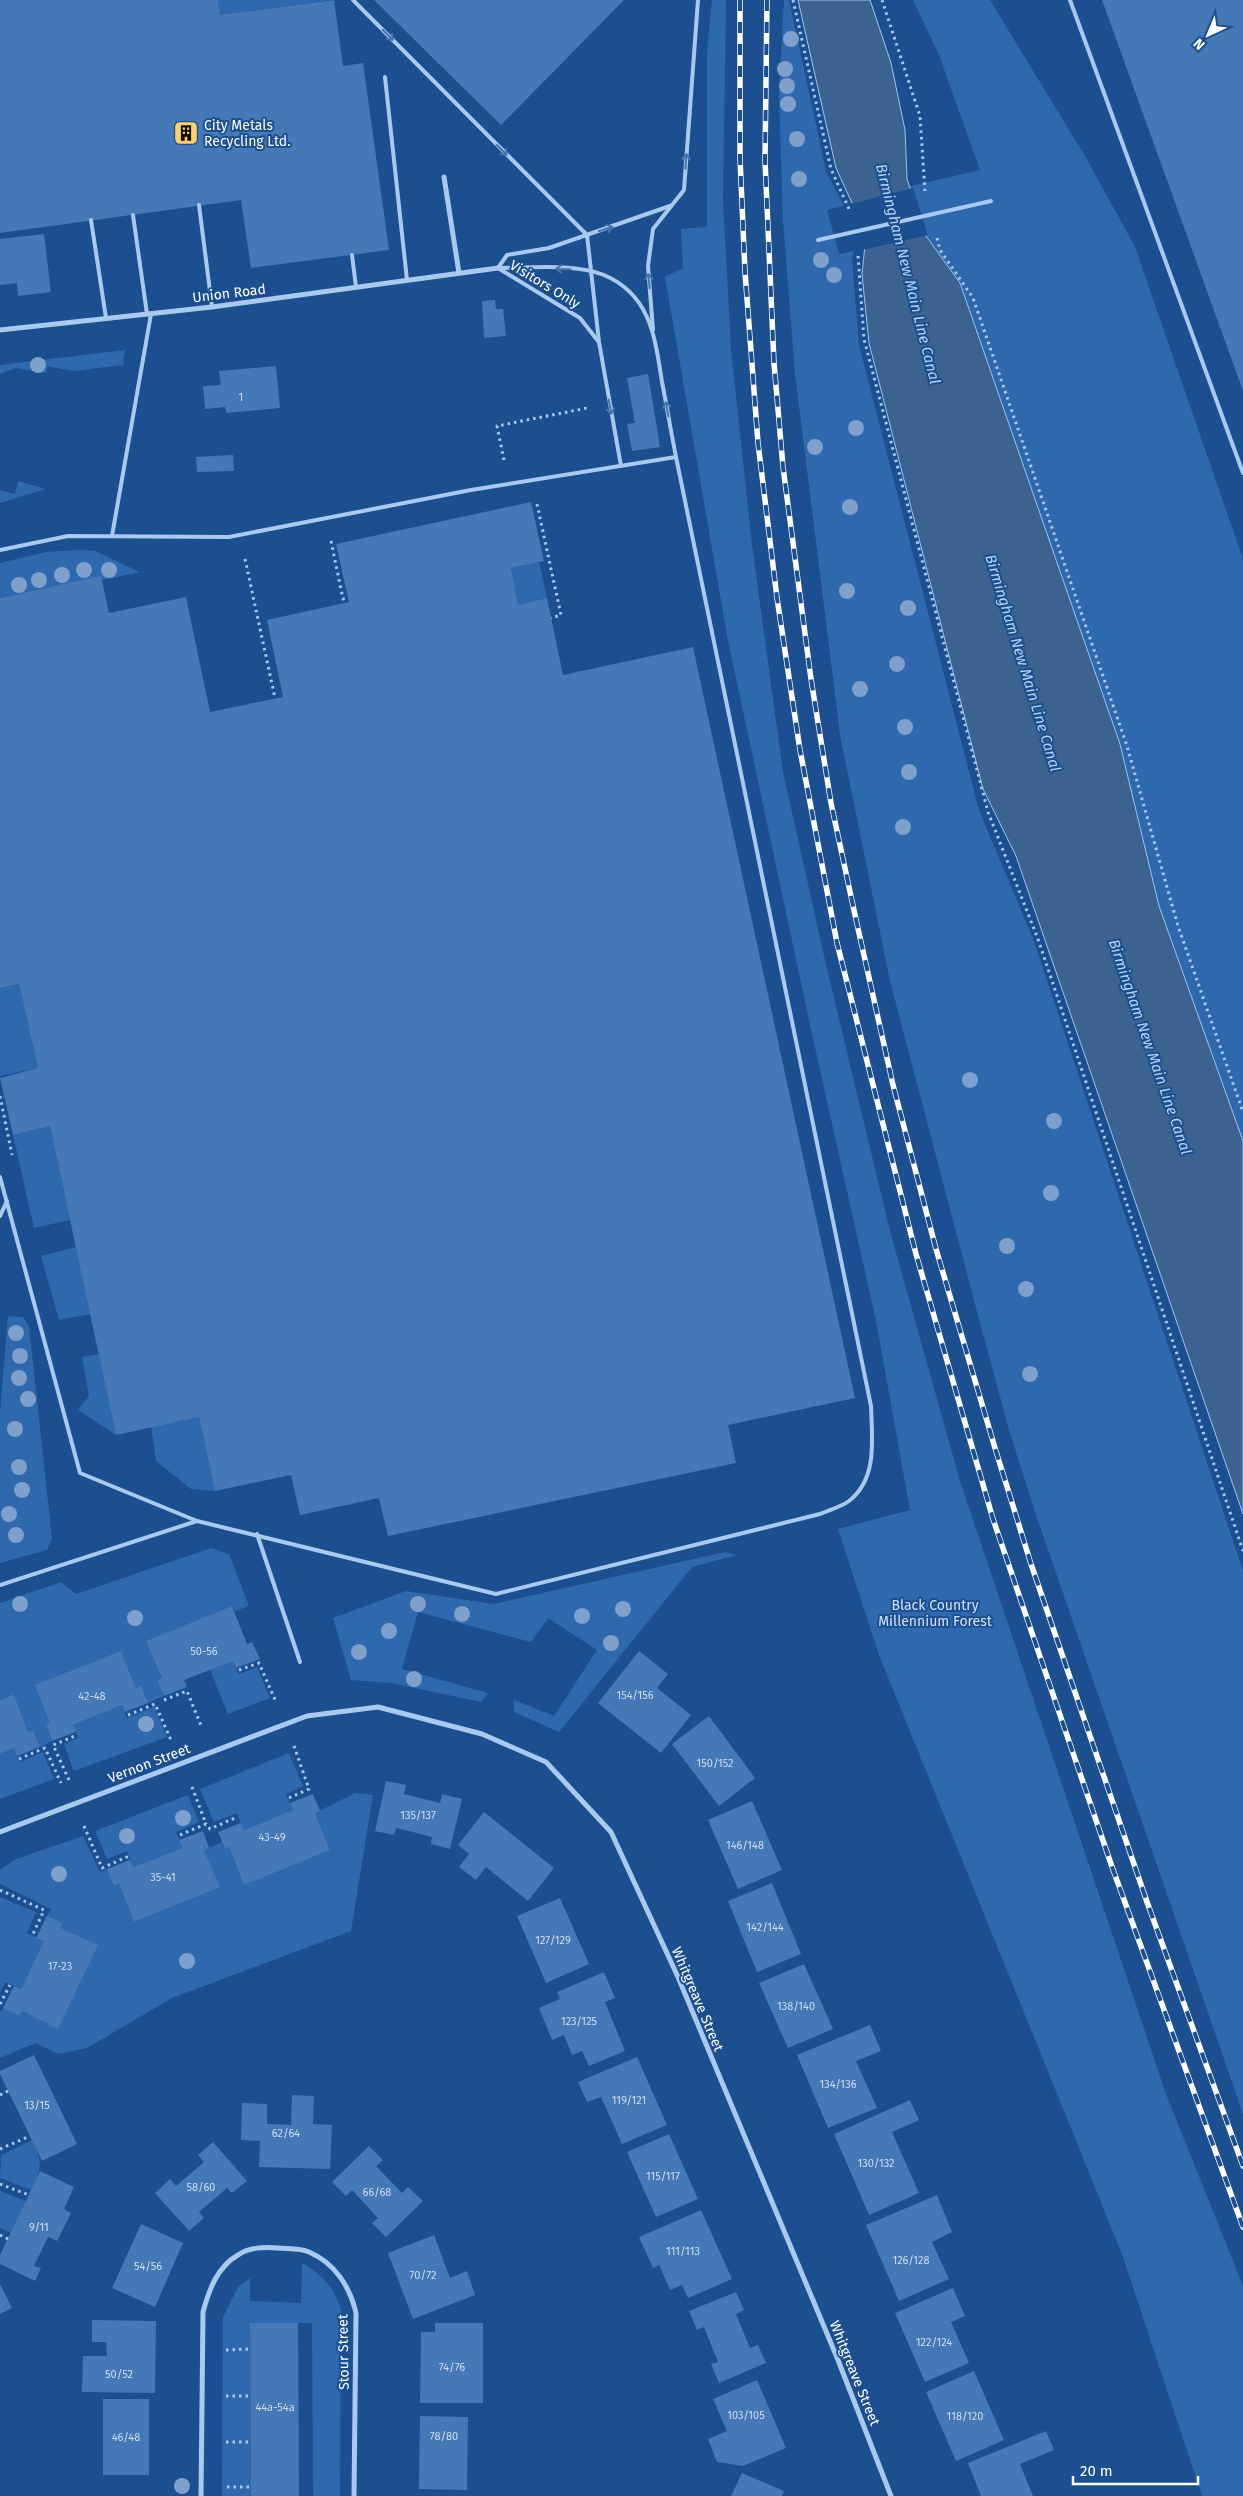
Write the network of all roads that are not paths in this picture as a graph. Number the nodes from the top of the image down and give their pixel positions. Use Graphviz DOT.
graph roads {
  1 [pos="353,0"];
  2 [pos="698,0"];
  3 [pos="1070,0"];
  4 [pos="385,77"];
  5 [pos="444,177"];
  6 [pos="991,201"];
  7 [pos="199,205"];
  8 [pos="672,205"];
  9 [pos="132,215"];
  10 [pos="91,220"];
  11 [pos="587,235"];
  12 [pos="818,240"];
  13 [pos="352,255"];
  14 [pos="498,268"];
  15 [pos="592,272"];
  16 [pos="459,273"];
  17 [pos="407,280"];
  18 [pos="356,287"];
  19 [pos="212,307"];
  20 [pos="149,314"];
  21 [pos="106,318"];
  22 [pos="0,330"];
  23 [pos="653,330"];
  24 [pos="599,342"];
  25 [pos="676,457"];
  26 [pos="621,466"];
  27 [pos="1243,473"];
  28 [pos="112,536"];
  29 [pos="0,550"];
  30 [pos="0,1178"];
  31 [pos="7,1201"];
  32 [pos="0,1216"];
  33 [pos="198,1521"];
  34 [pos="257,1534"];
  35 [pos="0,1585"];
  36 [pos="300,1662"];
  37 [pos="307,1716"];
  38 [pos="0,1832"];
  39 [pos="201,2496"];
  40 [pos="354,2496"];
  41 [pos="891,2496"];
  1 -- 11 [label="lane, one-way"];
  8 -- 2 [label="lane, one-way"];
  3 -- 27 [label="lane"];
  4 -- 17 [label="lane"];
  5 -- 16 [label="street"];
  6 -- 12 [label="lane, bridge"];
  7 -- 19 [label="lane"];
  11 -- 8 [label="lane, one-way"];
  23 -- 8 [label="lane, one-way"];
  9 -- 20 [label="lane"];
  10 -- 21 [label="lane"];
  11 -- 14 [label="lane"];
  11 -- 15 [label="lane"];
  13 -- 18 [label="lane"];
  15 -- 14 [label="lane, one-way"];
  14 -- 16 [label="street, Union Road"];
  14 -- 24 [label="lane, Visitors Only"];
  15 -- 23 [label="lane"];
  15 -- 24 [label="lane"];
  16 -- 17 [label="street, Union Road"];
  17 -- 18 [label="street, Union Road"];
  18 -- 19 [label="street, Union Road"];
  19 -- 20 [label="street, Union Road"];
  20 -- 21 [label="street, Union Road"];
  20 -- 28 [label="lane"];
  21 -- 22 [label="street, Union Road"];
  25 -- 23 [label="lane, one-way"];
  24 -- 26 [label="lane, one-way"];
  25 -- 26 [label="lane"];
  25 -- 34 [label="lane"];
  26 -- 28 [label="lane"];
  28 -- 29 [label="lane"];
  30 -- 31 [label="lane"];
  31 -- 32 [label="lane"];
  31 -- 33 [label="lane"];
  33 -- 34 [label="lane"];
  33 -- 35 [label="lane"];
  34 -- 36 [label="lane"];
  37 -- 38 [label="street, Vernon Street"];
  37 -- 41 [label="street, Whitgreave Street"];
  39 -- 40 [label="street, Stour Street"];
}
